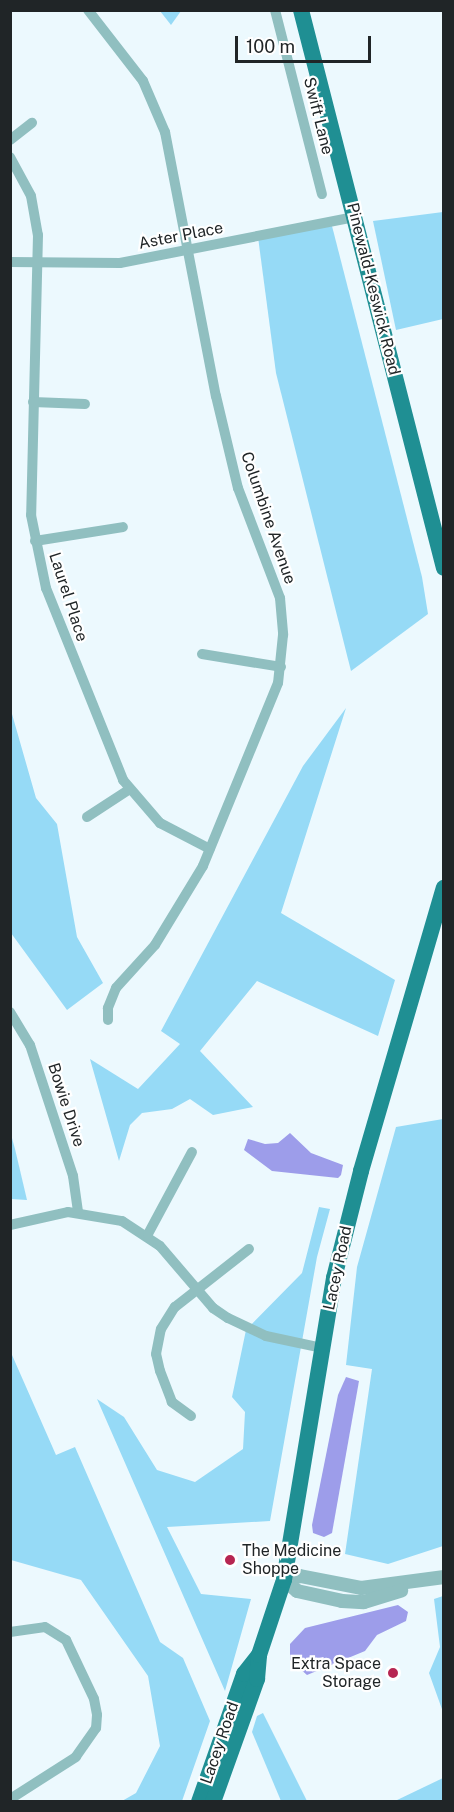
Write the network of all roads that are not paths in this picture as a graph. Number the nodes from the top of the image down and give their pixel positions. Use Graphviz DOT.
graph roads {
  1 [pos="88,10"];
  2 [pos="275,10"];
  3 [pos="302,10"];
  4 [pos="32,123"];
  5 [pos="10,140"];
  6 [pos="10,157"];
  7 [pos="322,194"];
  8 [pos="355,217"];
  9 [pos="188,250"];
  10 [pos="39,261"];
  11 [pos="10,262"];
  12 [pos="33,402"];
  13 [pos="85,404"];
  14 [pos="123,527"];
  15 [pos="35,541"];
  16 [pos="444,568"];
  17 [pos="202,654"];
  18 [pos="281,667"];
  19 [pos="130,789"];
  20 [pos="87,817"];
  21 [pos="210,849"];
  22 [pos="444,888"];
  23 [pos="10,1012"];
  24 [pos="108,1020"];
  25 [pos="192,1152"];
  26 [pos="78,1212"];
  27 [pos="10,1225"];
  28 [pos="148,1234"];
  29 [pos="249,1249"];
  30 [pos="195,1288"];
  31 [pos="322,1348"];
  32 [pos="191,1416"];
  33 [pos="444,1577"];
  34 [pos="284,1580"];
  35 [pos="10,1632"];
  36 [pos="259,1655"];
  37 [pos="10,1799"];
  38 [pos="200,1802"];
  39 [pos="213,1802"];
  1 -- 9 [label="street, Columbine Avenue"];
  2 -- 7 [label="street, Swift Lane"];
  3 -- 8 [label="main road, Pinewald-Keswick Road"];
  4 -- 5 [label="street"];
  6 -- 10 [label="street, Laurel Place"];
  8 -- 9 [label="street, Aster Place"];
  8 -- 16 [label="main road, Pinewald-Keswick Road"];
  9 -- 10 [label="street, Aster Place"];
  9 -- 18 [label="street, Columbine Avenue"];
  10 -- 11 [label="street, Aster Place"];
  10 -- 12 [label="street, Laurel Place"];
  12 -- 13 [label="street"];
  12 -- 15 [label="street, Laurel Place"];
  14 -- 15 [label="street"];
  15 -- 19 [label="street, Laurel Place"];
  17 -- 18 [label="street"];
  18 -- 21 [label="street, Columbine Avenue"];
  19 -- 20 [label="street"];
  19 -- 21 [label="street, Laurel Place"];
  21 -- 24 [label="street, Columbine Avenue"];
  22 -- 31 [label="main road, Lacey Road"];
  23 -- 26 [label="street, Bowie Drive"];
  25 -- 28 [label="street"];
  26 -- 27 [label="street"];
  26 -- 28 [label="street"];
  28 -- 30 [label="street"];
  29 -- 30 [label="street"];
  30 -- 31 [label="street"];
  30 -- 32 [label="street"];
  31 -- 34 [label="main road, Lacey Road"];
  33 -- 34 [label="street"];
  34 -- 36 [label="main road, Lacey Road"];
  35 -- 37 [label="street"];
  36 -- 38 [label="main road, Lacey Road"];
  36 -- 39 [label="main road, Lacey Road"];
}
